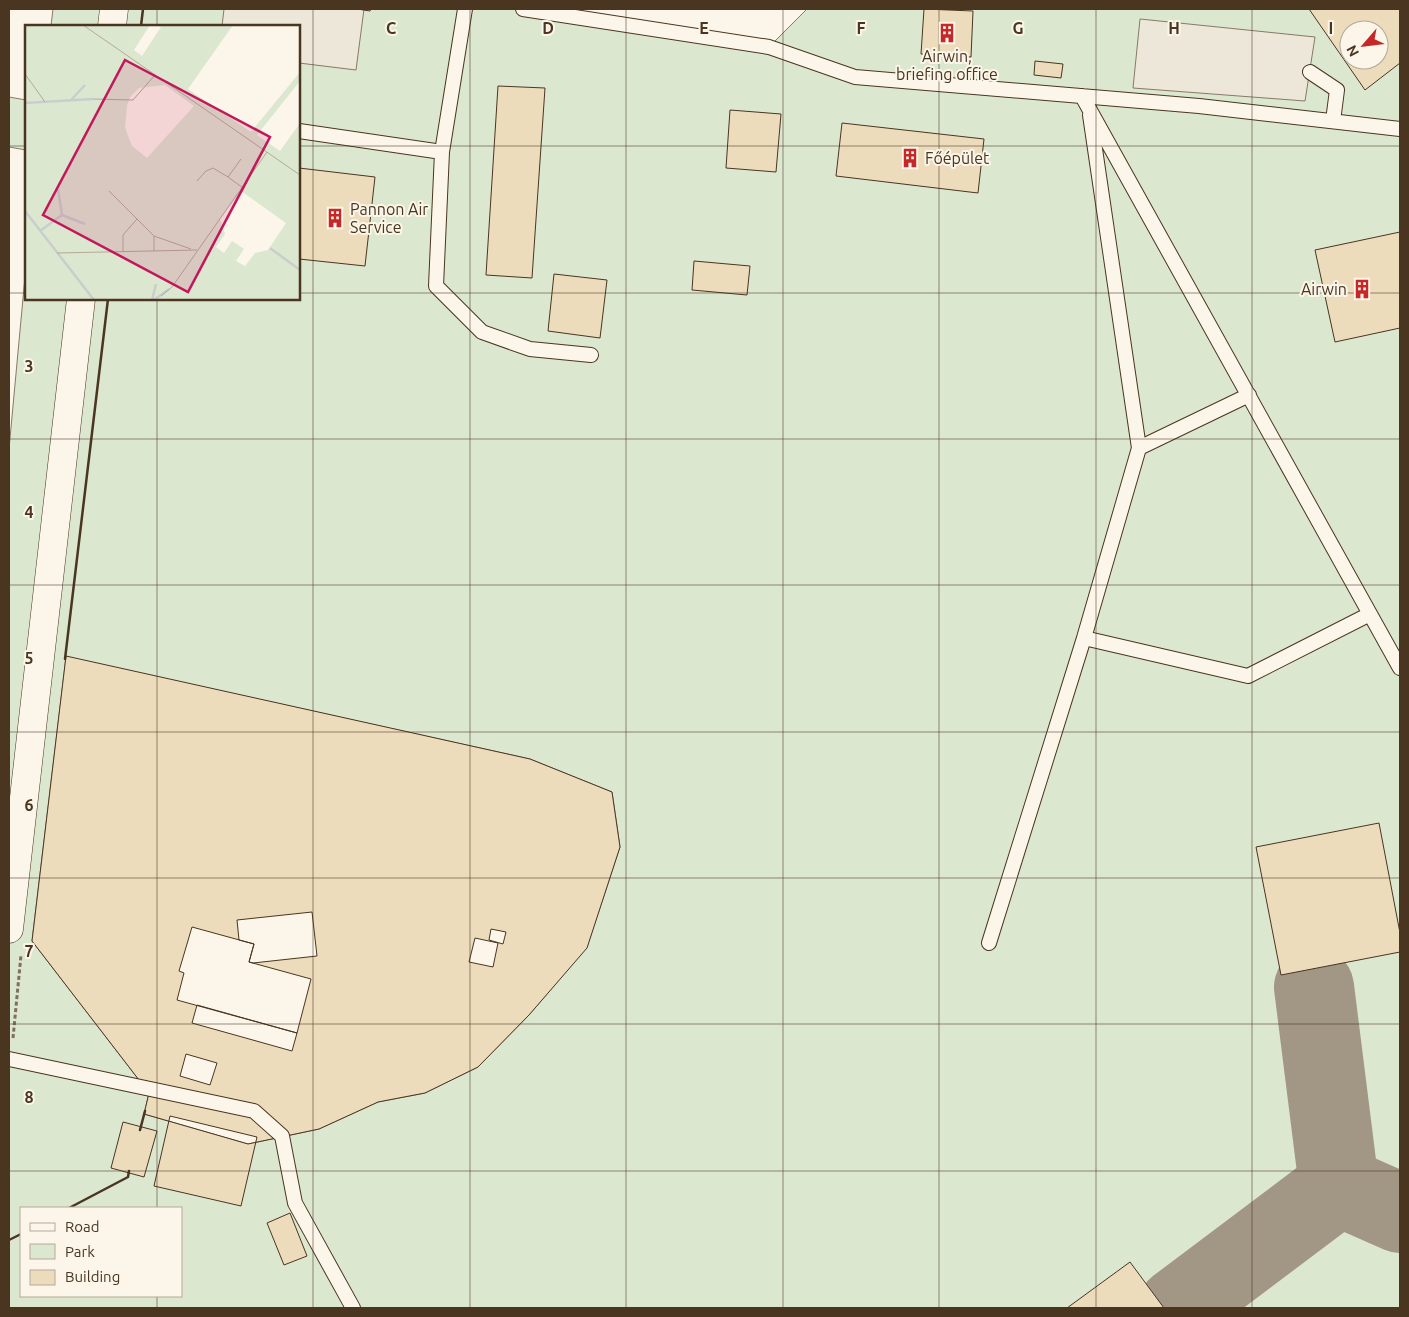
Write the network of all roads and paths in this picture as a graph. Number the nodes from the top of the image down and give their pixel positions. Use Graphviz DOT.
graph roads {
  1 [pos="114,9"];
  2 [pos="465,9"];
  3 [pos="523,9"];
  4 [pos="112,25"];
  5 [pos="1310,72"];
  6 [pos="1086,101"];
  7 [pos="1333,121"];
  8 [pos="1400,129"];
  9 [pos="300,131"];
  10 [pos="442,152"];
  11 [pos="81,300"];
  12 [pos="591,355"];
  13 [pos="1249,395"];
  14 [pos="1139,448"];
  15 [pos="1370,614"];
  16 [pos="1084,638"];
  17 [pos="1400,668"];
  18 [pos="9,929"];
  19 [pos="989,944"];
  20 [pos="22,954"];
  21 [pos="10,1059"];
  22 [pos="353,1308"];
  1 -- 4 [label="main road"];
  2 -- 10 [label="lane"];
  3 -- 6 [label="lane"];
  5 -- 7 [label="lane"];
  6 -- 7 [label="lane"];
  6 -- 13 [label="lane"];
  6 -- 14 [label="lane"];
  7 -- 8 [label="lane"];
  9 -- 10 [label="lane"];
  10 -- 12 [label="lane"];
  11 -- 18 [label="main road"];
  13 -- 14 [label="lane"];
  13 -- 15 [label="lane"];
  14 -- 16 [label="lane"];
  15 -- 16 [label="lane"];
  15 -- 17 [label="lane"];
  16 -- 19 [label="lane"];
  20 -- 21 [label="path"];
  21 -- 22 [label="lane"];
}
